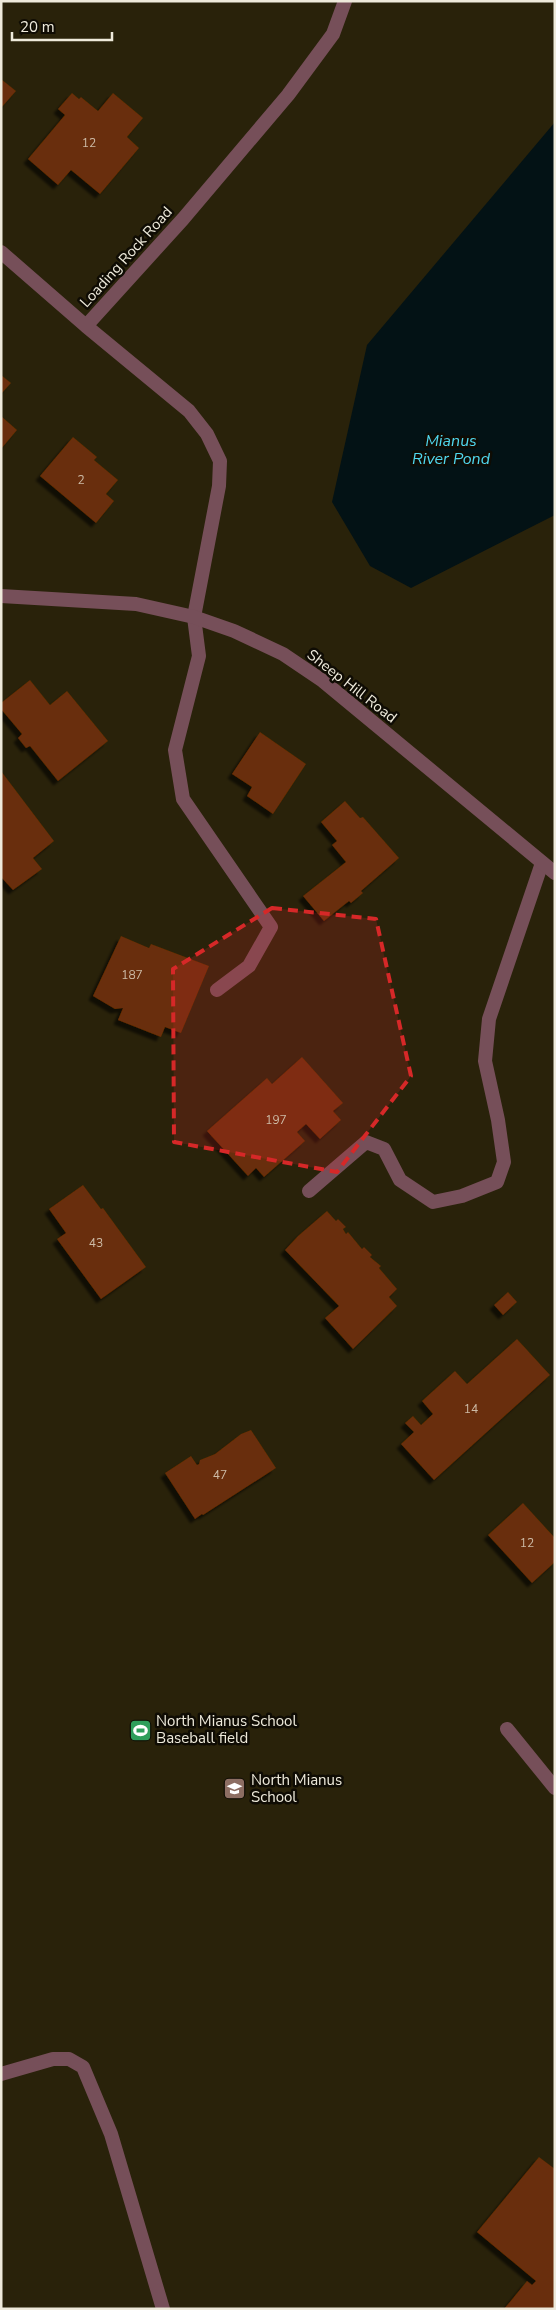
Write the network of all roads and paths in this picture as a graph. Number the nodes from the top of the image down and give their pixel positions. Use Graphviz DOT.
graph roads {
  1 [pos="345,1"];
  2 [pos="1,252"];
  3 [pos="86,326"];
  4 [pos="1,596"];
  5 [pos="194,617"];
  6 [pos="542,863"];
  7 [pos="555,873"];
  8 [pos="217,990"];
  9 [pos="309,1191"];
  10 [pos="507,1729"];
  11 [pos="555,1788"];
  12 [pos="1,2074"];
  13 [pos="163,2309"];
  1 -- 3 [label="street, Loading Rock Road"];
  2 -- 3 [label="street"];
  3 -- 5 [label="street, Loading Rock Road"];
  4 -- 5 [label="street, Sheep Hill Road"];
  5 -- 6 [label="street, Sheep Hill Road"];
  5 -- 8 [label="street, Loading Rock Road"];
  6 -- 7 [label="street, Sheep Hill Road"];
  6 -- 9 [label="street"];
  10 -- 11 [label="street"];
  12 -- 13 [label="street"];
}
